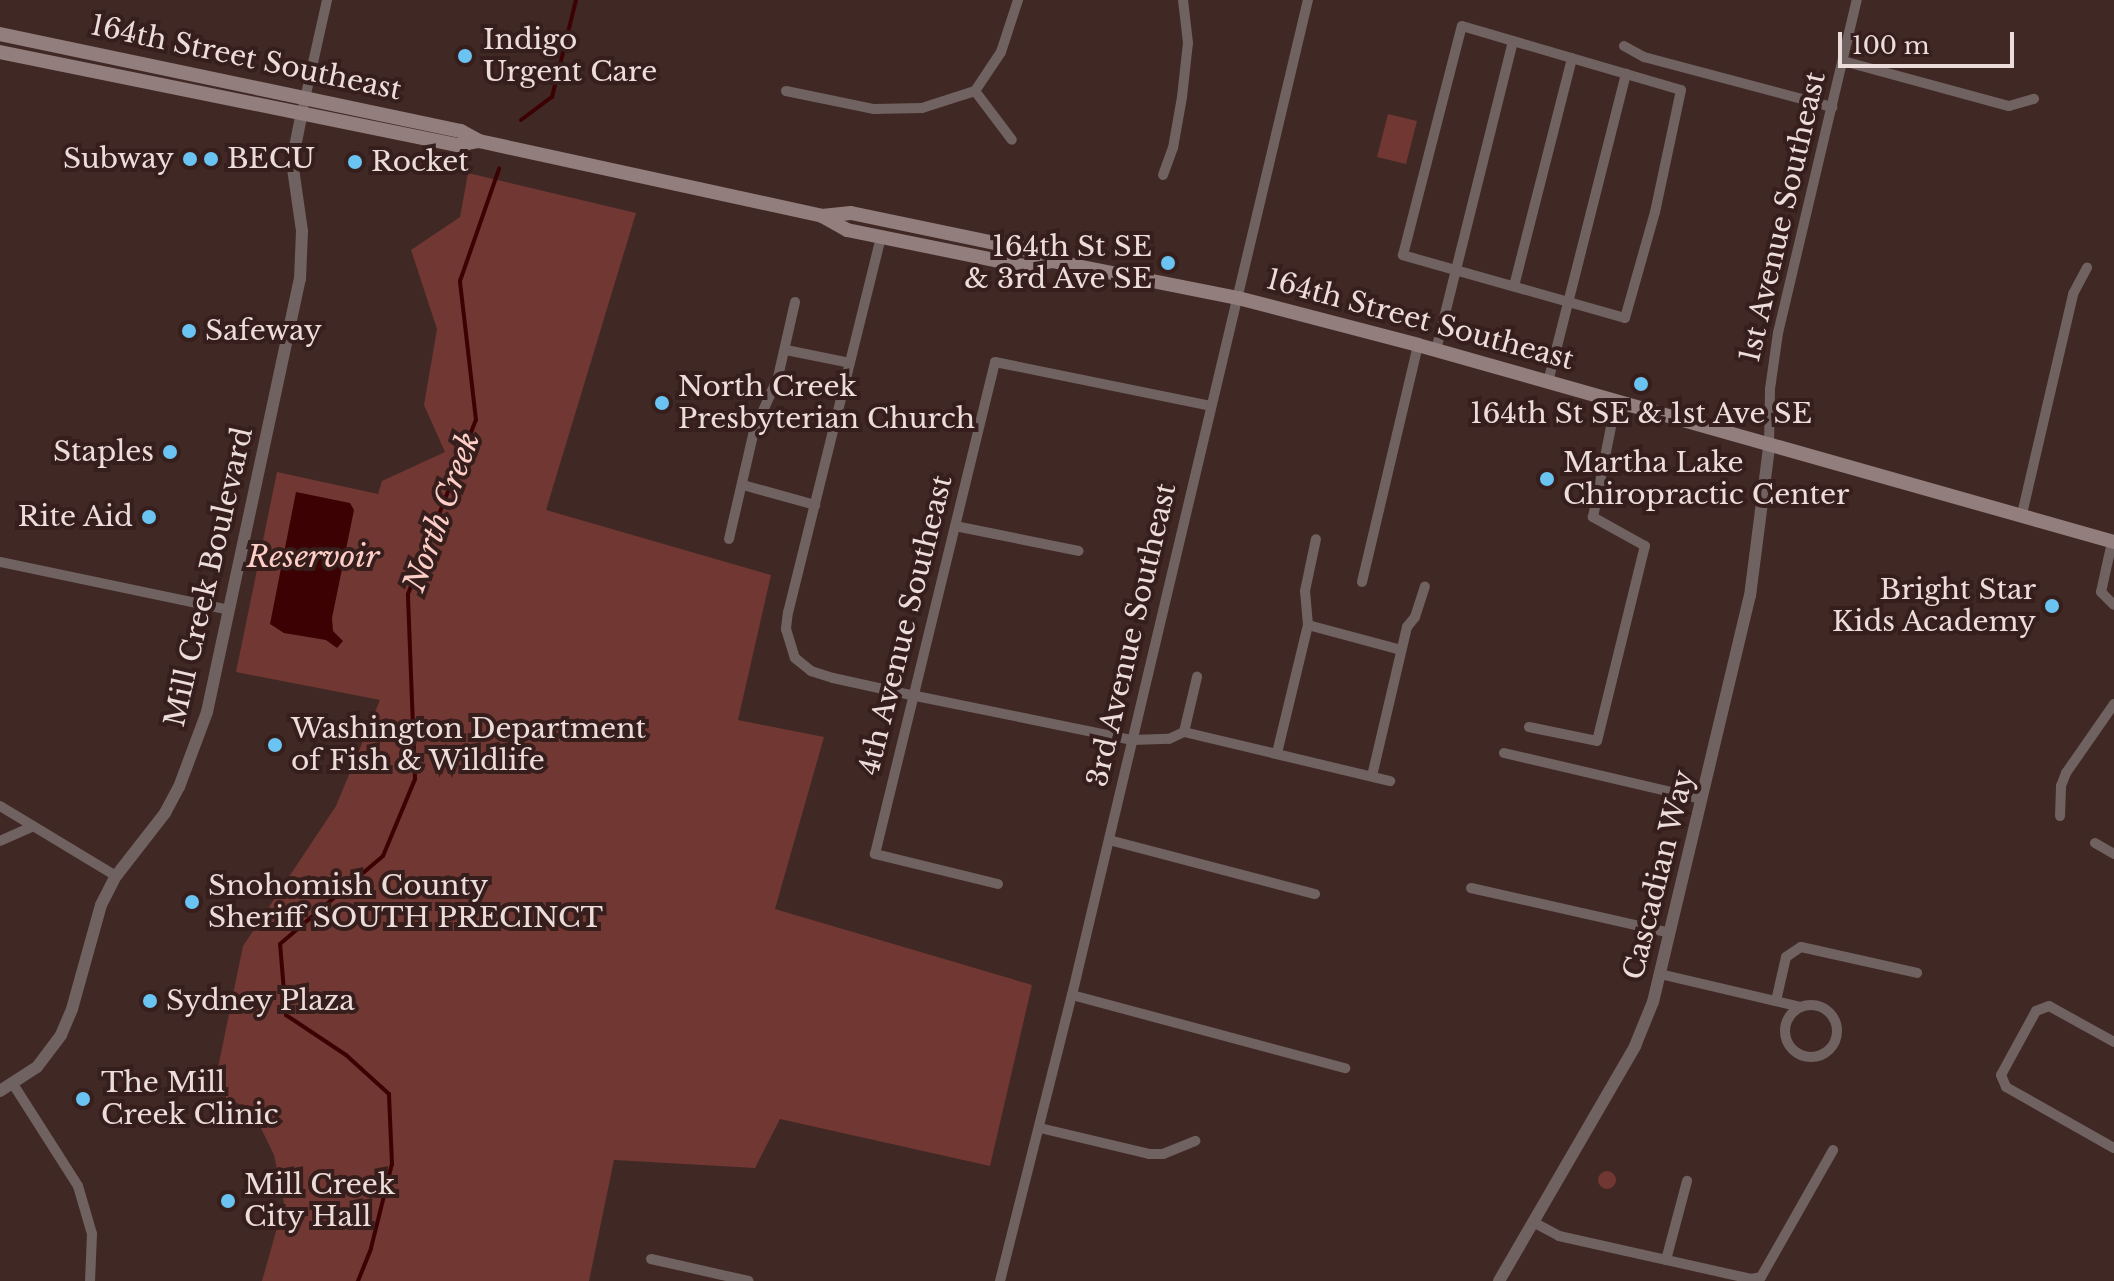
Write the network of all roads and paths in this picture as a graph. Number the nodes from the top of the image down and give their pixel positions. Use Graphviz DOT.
graph roads {
  1 [pos="327,0"];
  2 [pos="1018,0"];
  3 [pos="1183,0"];
  4 [pos="1308,0"];
  5 [pos="1857,0"];
  6 [pos="0,34"];
  7 [pos="1513,41"];
  8 [pos="1624,46"];
  9 [pos="0,52"];
  10 [pos="1572,58"];
  11 [pos="1843,61"];
  12 [pos="1626,74"];
  13 [pos="786,91"];
  14 [pos="975,91"];
  15 [pos="306,96"];
  16 [pos="2034,99"];
  17 [pos="1832,107"];
  18 [pos="302,112"];
  19 [pos="1012,140"];
  20 [pos="479,141"];
  21 [pos="1163,175"];
  22 [pos="822,216"];
  23 [pos="881,237"];
  24 [pos="1052,261"];
  25 [pos="2087,268"];
  26 [pos="1459,270"];
  27 [pos="1514,286"];
  28 [pos="1238,298"];
  29 [pos="795,302"];
  30 [pos="1570,303"];
  31 [pos="1418,345"];
  32 [pos="786,350"];
  33 [pos="1436,350"];
  34 [pos="850,363"];
  35 [pos="1548,382"];
  36 [pos="1616,402"];
  37 [pos="1211,406"];
  38 [pos="1769,447"];
  39 [pos="743,485"];
  40 [pos="815,505"];
  41 [pos="2022,514"];
  42 [pos="955,526"];
  43 [pos="729,539"];
  44 [pos="1316,539"];
  45 [pos="2113,542"];
  46 [pos="1079,551"];
  47 [pos="0,562"];
  48 [pos="1362,582"];
  49 [pos="1425,587"];
  50 [pos="2114,605"];
  51 [pos="229,610"];
  52 [pos="1308,625"];
  53 [pos="1401,650"];
  54 [pos="1197,677"];
  55 [pos="911,695"];
  56 [pos="2114,704"];
  57 [pos="1529,727"];
  58 [pos="1184,732"];
  59 [pos="1132,740"];
  60 [pos="1277,753"];
  61 [pos="1504,753"];
  62 [pos="1372,776"];
  63 [pos="1390,781"];
  64 [pos="1702,799"];
  65 [pos="0,806"];
  66 [pos="2060,816"];
  67 [pos="33,826"];
  68 [pos="1109,840"];
  69 [pos="0,841"];
  70 [pos="2095,843"];
  71 [pos="2114,854"];
  72 [pos="116,876"];
  73 [pos="998,884"];
  74 [pos="1471,888"];
  75 [pos="1315,894"];
  76 [pos="1670,933"];
  77 [pos="1917,973"];
  78 [pos="1660,974"];
  79 [pos="1072,995"];
  80 [pos="1776,1001"];
  81 [pos="1801,1007"];
  82 [pos="2114,1042"];
  83 [pos="1345,1068"];
  84 [pos="13,1084"];
  85 [pos="0,1091"];
  86 [pos="1040,1128"];
  87 [pos="1195,1141"];
  88 [pos="2114,1148"];
  89 [pos="1833,1150"];
  90 [pos="1687,1181"];
  91 [pos="1533,1222"];
  92 [pos="651,1259"];
  93 [pos="1666,1260"];
  94 [pos="90,1281"];
  95 [pos="749,1281"];
  96 [pos="1000,1281"];
  97 [pos="1499,1281"];
  1 -- 15 [label="street"];
  2 -- 14 [label="street"];
  3 -- 21 [label="street"];
  4 -- 28 [label="street, 3rd Avenue Southeast"];
  5 -- 11 [label="street, 1st Avenue Southeast"];
  6 -- 15 [label="main road, 164th Street Southeast"];
  7 -- 10 [label="street"];
  7 -- 26 [label="street"];
  7 -- 26 [label="street"];
  8 -- 17 [label="street"];
  9 -- 18 [label="main road, 164th Street Southeast"];
  10 -- 12 [label="street"];
  10 -- 27 [label="street"];
  11 -- 16 [label="street"];
  11 -- 17 [label="street, 1st Avenue Southeast"];
  12 -- 30 [label="street"];
  12 -- 30 [label="street"];
  13 -- 14 [label="street"];
  14 -- 19 [label="street"];
  15 -- 18 [label="street"];
  15 -- 20 [label="main road, 164th Street Southeast"];
  17 -- 38 [label="street, 1st Avenue Southeast"];
  18 -- 20 [label="main road, 164th Street Southeast"];
  18 -- 51 [label="street, Mill Creek Boulevard"];
  20 -- 22 [label="main road, 164th Street Southeast"];
  22 -- 23 [label="main road, 164th Street Southeast"];
  22 -- 24 [label="main road, 164th Street Southeast"];
  23 -- 24 [label="main road, 164th Street Southeast"];
  23 -- 34 [label="street"];
  24 -- 28 [label="main road, 164th Street Southeast"];
  25 -- 41 [label="street"];
  26 -- 27 [label="street"];
  26 -- 33 [label="street"];
  27 -- 30 [label="street"];
  28 -- 31 [label="main road, 164th Street Southeast"];
  28 -- 37 [label="street, 3rd Avenue Southeast"];
  29 -- 32 [label="street"];
  30 -- 35 [label="street"];
  31 -- 33 [label="main road, 164th Street Southeast"];
  31 -- 48 [label="street"];
  32 -- 34 [label="street"];
  32 -- 39 [label="street"];
  33 -- 35 [label="main road, 164th Street Southeast"];
  34 -- 40 [label="street"];
  35 -- 36 [label="main road, 164th Street Southeast"];
  36 -- 38 [label="main road, 164th Street Southeast"];
  36 -- 57 [label="street"];
  37 -- 42 [label="street, 4th Avenue Southeast"];
  37 -- 59 [label="street, 3rd Avenue Southeast"];
  38 -- 41 [label="main road, 164th Street Southeast"];
  38 -- 64 [label="street, Cascadian Way"];
  39 -- 40 [label="street"];
  39 -- 43 [label="street"];
  40 -- 55 [label="street"];
  41 -- 45 [label="main road, 164th Street Southeast"];
  42 -- 46 [label="street"];
  42 -- 55 [label="street, 4th Avenue Southeast"];
  44 -- 52 [label="street"];
  45 -- 50 [label="street"];
  47 -- 51 [label="street"];
  49 -- 53 [label="street"];
  51 -- 72 [label="street, Mill Creek Boulevard"];
  52 -- 53 [label="street"];
  52 -- 60 [label="street"];
  53 -- 62 [label="street"];
  54 -- 58 [label="street"];
  55 -- 59 [label="street"];
  55 -- 73 [label="street, 4th Avenue Southeast"];
  56 -- 66 [label="street"];
  58 -- 59 [label="street"];
  58 -- 60 [label="street"];
  59 -- 68 [label="street, 3rd Avenue Southeast"];
  60 -- 62 [label="street"];
  61 -- 64 [label="street"];
  62 -- 63 [label="street"];
  64 -- 76 [label="street, Cascadian Way"];
  65 -- 67 [label="street"];
  67 -- 69 [label="street"];
  67 -- 72 [label="street"];
  68 -- 75 [label="street"];
  68 -- 79 [label="street, 3rd Avenue Southeast"];
  70 -- 71 [label="street"];
  72 -- 84 [label="street, Mill Creek Boulevard"];
  74 -- 76 [label="street"];
  76 -- 78 [label="street, Cascadian Way"];
  77 -- 80 [label="street"];
  78 -- 80 [label="street"];
  78 -- 91 [label="street, Cascadian Way"];
  79 -- 83 [label="street"];
  79 -- 86 [label="street, 3rd Avenue Southeast"];
  80 -- 81 [label="street"];
  81 -- 81 [label="street"];
  82 -- 88 [label="street"];
  84 -- 85 [label="street, Mill Creek Boulevard"];
  84 -- 94 [label="street"];
  86 -- 87 [label="street"];
  86 -- 96 [label="street, 3rd Avenue Southeast"];
  89 -- 93 [label="street"];
  90 -- 93 [label="street"];
  91 -- 93 [label="street"];
  91 -- 97 [label="street, Cascadian Way"];
  92 -- 95 [label="street"];
}
